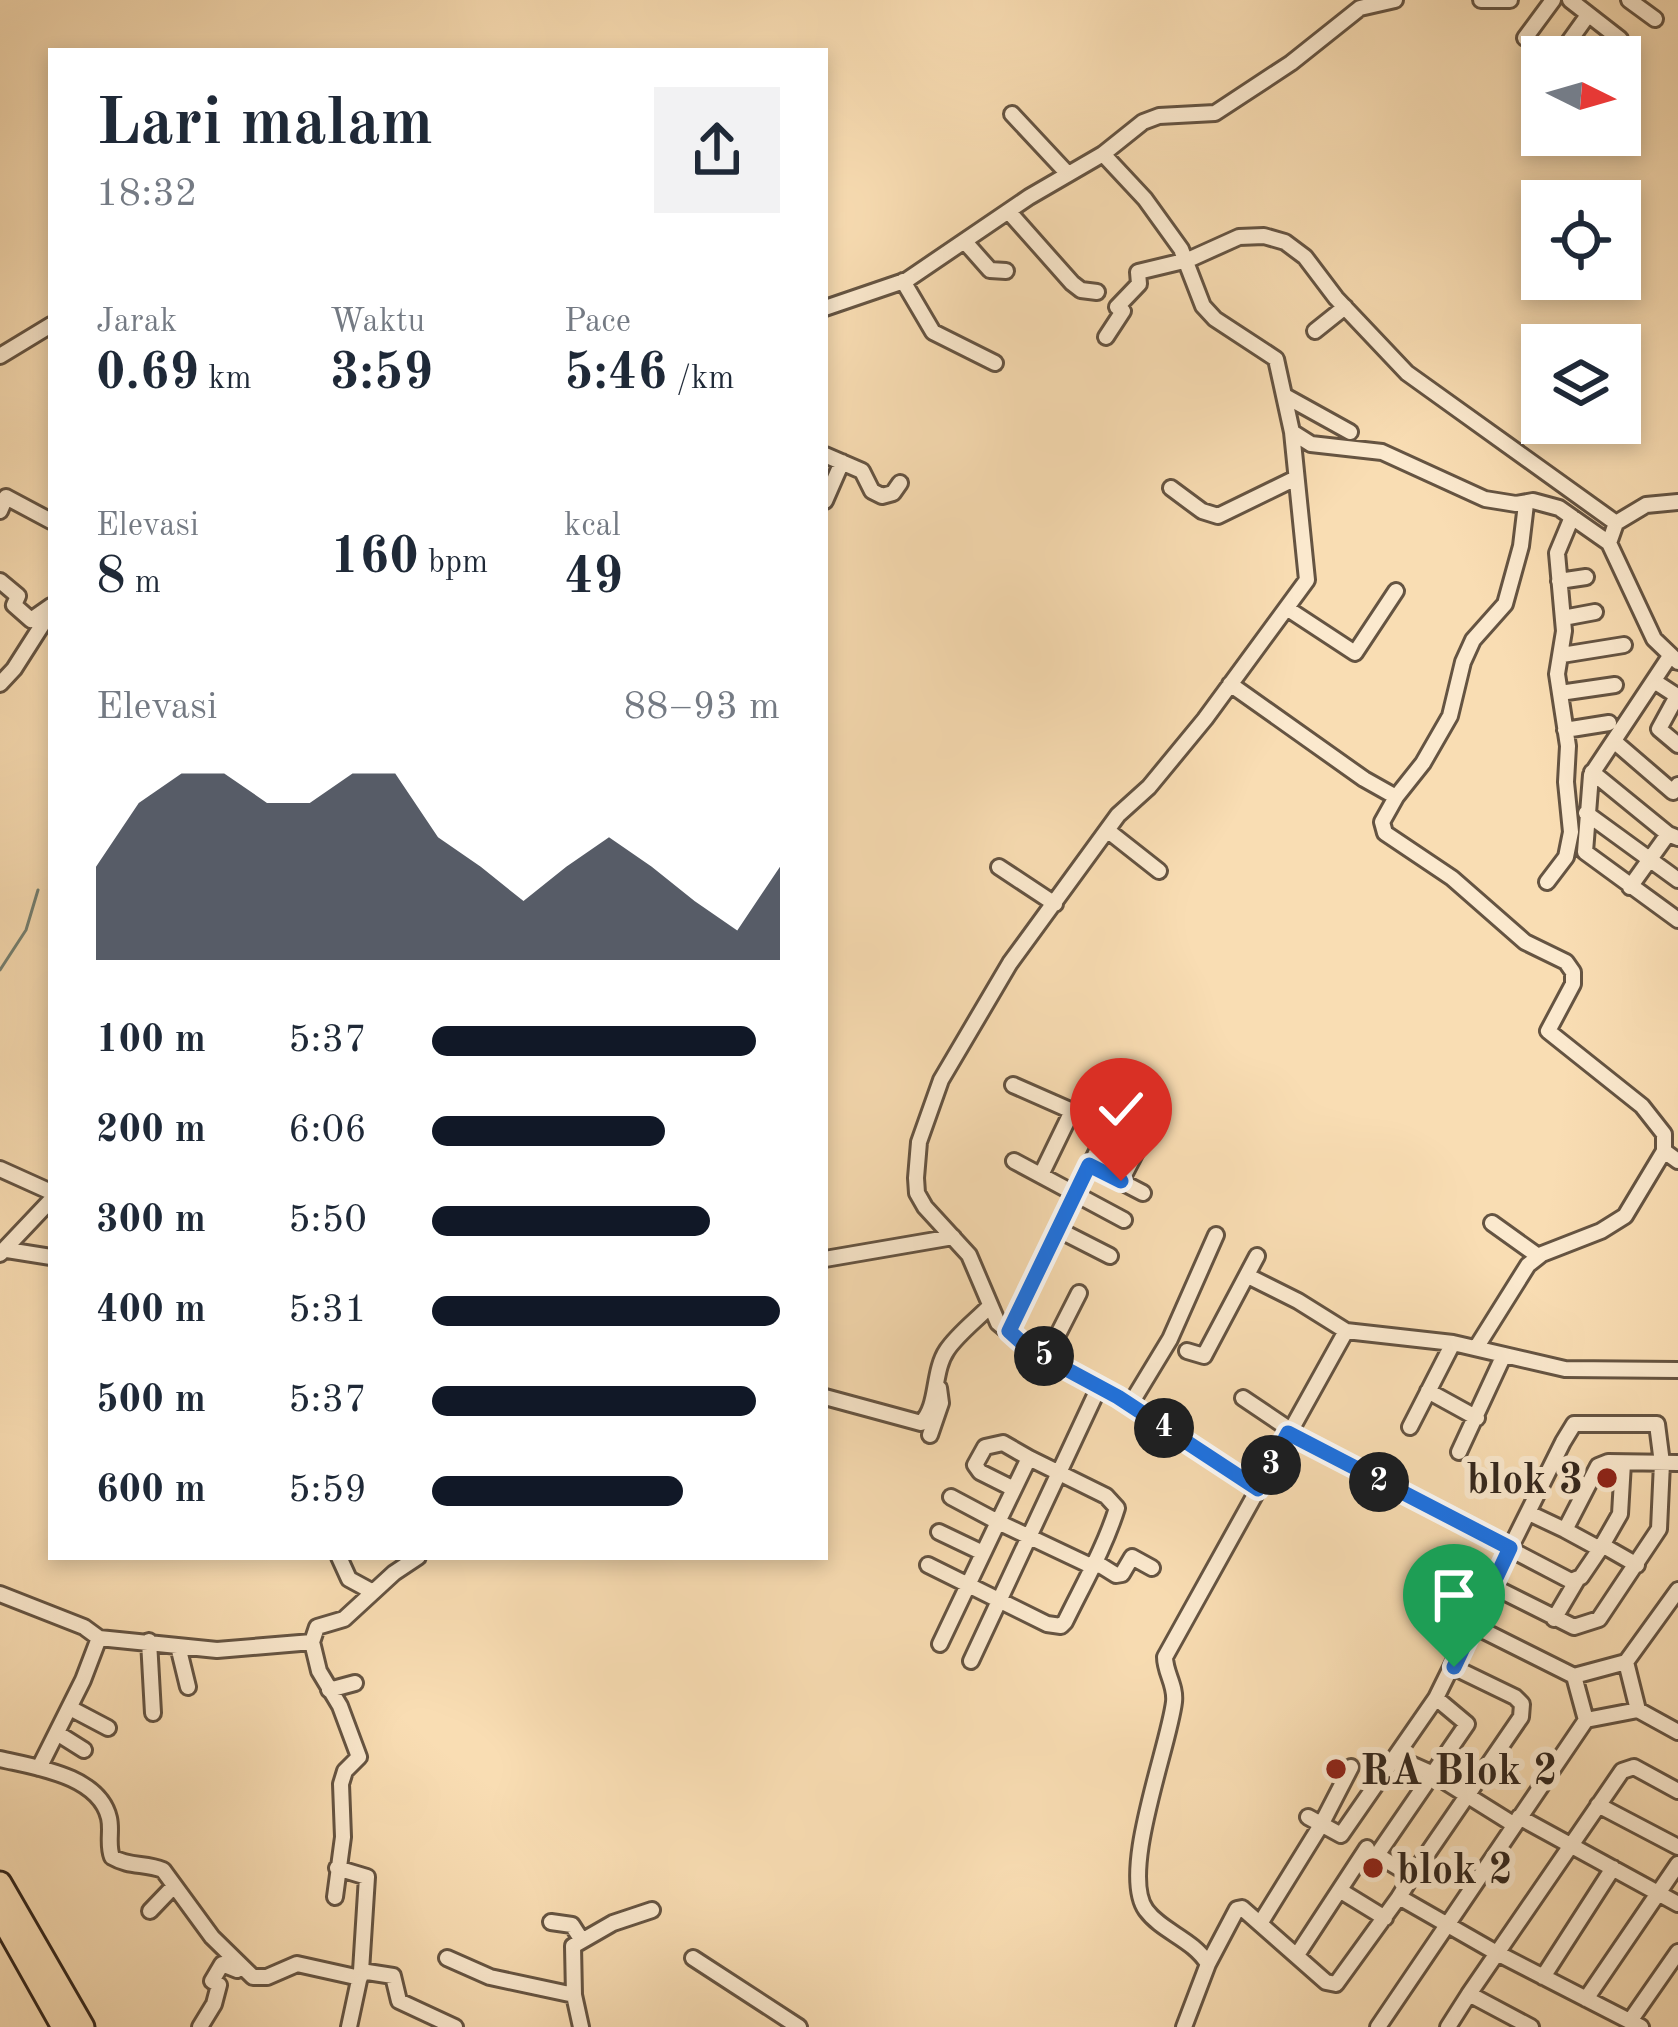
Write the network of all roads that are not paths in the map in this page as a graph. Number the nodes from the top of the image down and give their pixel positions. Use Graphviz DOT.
graph roads {
  1 [pos="1395,0"];
  2 [pos="1480,0"];
  3 [pos="1510,0"];
  4 [pos="1553,0"];
  5 [pos="1570,0"];
  6 [pos="1629,0"];
  7 [pos="1588,15"];
  8 [pos="1655,19"];
  9 [pos="1527,36"];
  10 [pos="1573,36"];
  11 [pos="1616,36"];
  12 [pos="1012,114"];
  13 [pos="1103,154"];
  14 [pos="1068,174"];
  15 [pos="1009,212"];
  16 [pos="966,243"];
  17 [pos="1188,260"];
  18 [pos="1006,271"];
  19 [pos="903,281"];
  20 [pos="1097,292"];
  21 [pos="828,307"];
  22 [pos="1345,307"];
  23 [pos="48,327"];
  24 [pos="1315,331"];
  25 [pos="1106,337"];
  26 [pos="0,356"];
  27 [pos="995,363"];
  28 [pos="1285,396"];
  29 [pos="1292,432"];
  30 [pos="1350,432"];
  31 [pos="828,456"];
  32 [pos="842,462"];
  33 [pos="1296,478"];
  34 [pos="900,482"];
  35 [pos="1171,488"];
  36 [pos="828,494"];
  37 [pos="1678,502"];
  38 [pos="1526,504"];
  39 [pos="0,511"];
  40 [pos="1572,517"];
  41 [pos="48,519"];
  42 [pos="1616,523"];
  43 [pos="1609,543"];
  44 [pos="1586,577"];
  45 [pos="0,581"];
  46 [pos="1559,581"];
  47 [pos="1396,591"];
  48 [pos="1288,609"];
  49 [pos="48,611"];
  50 [pos="1595,612"];
  51 [pos="48,614"];
  52 [pos="1563,618"];
  53 [pos="1624,645"];
  54 [pos="1562,656"];
  55 [pos="1674,659"];
  56 [pos="1654,681"];
  57 [pos="0,683"];
  58 [pos="1230,684"];
  59 [pos="1615,685"];
  60 [pos="1560,694"];
  61 [pos="1609,723"];
  62 [pos="1565,730"];
  63 [pos="1615,742"];
  64 [pos="1678,746"];
  65 [pos="1592,772"];
  66 [pos="1678,785"];
  67 [pos="1396,797"];
  68 [pos="1586,813"];
  69 [pos="1107,830"];
  70 [pos="1673,836"];
  71 [pos="1649,859"];
  72 [pos="999,867"];
  73 [pos="1159,871"];
  74 [pos="1678,880"];
  75 [pos="1547,882"];
  76 [pos="1630,887"];
  77 [pos="1055,904"];
  78 [pos="1678,920"];
  79 [pos="1013,1085"];
  80 [pos="1122,1100"];
  81 [pos="1072,1111"];
  82 [pos="1149,1127"];
  83 [pos="1107,1129"];
  84 [pos="1664,1151"];
  85 [pos="1014,1161"];
  86 [pos="1678,1161"];
  87 [pos="1089,1165"];
  88 [pos="0,1168"];
  89 [pos="1041,1175"];
  90 [pos="1121,1181"];
  91 [pos="1075,1193"];
  92 [pos="1143,1193"];
  93 [pos="48,1194"];
  94 [pos="48,1200"];
  95 [pos="1124,1220"];
  96 [pos="1492,1223"];
  97 [pos="1057,1229"];
  98 [pos="1216,1234"];
  99 [pos="953,1237"];
  100 [pos="3,1252"];
  101 [pos="1111,1256"];
  102 [pos="1257,1256"];
  103 [pos="1538,1256"];
  104 [pos="48,1257"];
  105 [pos="828,1258"];
  106 [pos="1248,1276"];
  107 [pos="1079,1293"];
  108 [pos="988,1308"];
  109 [pos="1009,1331"];
  110 [pos="1346,1331"];
  111 [pos="1453,1343"];
  112 [pos="1476,1348"];
  113 [pos="1187,1351"];
  114 [pos="1503,1357"];
  115 [pos="1046,1358"];
  116 [pos="1678,1370"];
  117 [pos="937,1371"];
  118 [pos="1099,1387"];
  119 [pos="1428,1391"];
  120 [pos="828,1398"];
  121 [pos="1244,1398"];
  122 [pos="1130,1405"];
  123 [pos="1477,1418"];
  124 [pos="1410,1427"];
  125 [pos="1289,1431"];
  126 [pos="931,1436"];
  127 [pos="1460,1452"];
  128 [pos="1029,1458"];
  129 [pos="1623,1463"];
  130 [pos="1670,1463"];
  131 [pos="1059,1473"];
  132 [pos="1014,1489"];
  133 [pos="1258,1489"];
  134 [pos="951,1497"];
  135 [pos="1529,1513"];
  136 [pos="998,1522"];
  137 [pos="1565,1530"];
  138 [pos="939,1532"];
  139 [pos="1029,1536"];
  140 [pos="1601,1547"];
  141 [pos="1510,1548"];
  142 [pos="983,1553"];
  143 [pos="340,1560"];
  144 [pos="414,1560"];
  145 [pos="928,1565"];
  146 [pos="1637,1565"];
  147 [pos="1091,1566"];
  148 [pos="1152,1568"];
  149 [pos="1576,1580"];
  150 [pos="968,1586"];
  151 [pos="1492,1586"];
  152 [pos="1678,1590"];
  153 [pos="373,1592"];
  154 [pos="0,1594"];
  155 [pos="1000,1601"];
  156 [pos="1554,1618"];
  157 [pos="1472,1625"];
  158 [pos="99,1637"];
  159 [pos="149,1641"];
  160 [pos="312,1642"];
  161 [pos="940,1644"];
  162 [pos="178,1646"];
  163 [pos="970,1660"];
  164 [pos="1626,1662"];
  165 [pos="1454,1667"];
  166 [pos="1574,1676"];
  167 [pos="356,1683"];
  168 [pos="188,1687"];
  169 [pos="328,1690"];
  170 [pos="1436,1698"];
  171 [pos="70,1708"];
  172 [pos="1639,1710"];
  173 [pos="153,1713"];
  174 [pos="1586,1720"];
  175 [pos="108,1727"];
  176 [pos="1678,1732"];
  177 [pos="57,1733"];
  178 [pos="84,1750"];
  179 [pos="1397,1758"];
  180 [pos="0,1759"];
  181 [pos="1351,1767"];
  182 [pos="39,1768"];
  183 [pos="1433,1774"];
  184 [pos="1678,1790"];
  185 [pos="1466,1796"];
  186 [pos="1598,1804"];
  187 [pos="1315,1821"];
  188 [pos="1516,1821"];
  189 [pos="1341,1835"];
  190 [pos="1570,1845"];
  191 [pos="1678,1847"];
  192 [pos="1372,1852"];
  193 [pos="1678,1864"];
  194 [pos="337,1868"];
  195 [pos="1613,1868"];
  196 [pos="1412,1876"];
  197 [pos="0,1883"];
  198 [pos="173,1887"];
  199 [pos="1341,1891"];
  200 [pos="1658,1893"];
  201 [pos="1399,1897"];
  202 [pos="335,1898"];
  203 [pos="1678,1904"];
  204 [pos="652,1910"];
  205 [pos="150,1911"];
  206 [pos="0,1915"];
  207 [pos="1385,1918"];
  208 [pos="551,1922"];
  209 [pos="1261,1922"];
  210 [pos="1446,1925"];
  211 [pos="581,1939"];
  212 [pos="1495,1952"];
  213 [pos="1297,1955"];
  214 [pos="447,1958"];
  215 [pos="693,1958"];
  216 [pos="1676,1958"];
  217 [pos="1208,1964"];
  218 [pos="245,1970"];
  219 [pos="360,1974"];
  220 [pos="1543,1977"];
  221 [pos="1468,1994"];
  222 [pos="574,1995"];
  223 [pos="1586,1999"];
  224 [pos="1510,2022"];
  225 [pos="1636,2024"];
  226 [pos="63,2027"];
  227 [pos="82,2027"];
  228 [pos="200,2027"];
  229 [pos="349,2027"];
  230 [pos="455,2027"];
  231 [pos="581,2027"];
  232 [pos="799,2027"];
  233 [pos="1184,2027"];
  234 [pos="1378,2027"];
  235 [pos="1448,2027"];
  236 [pos="1531,2027"];
  1 -- 13 [label="street"];
  2 -- 3 [label="street"];
  4 -- 9 [label="street"];
  5 -- 7 [label="street"];
  6 -- 8 [label="street"];
  7 -- 10 [label="street"];
  7 -- 11 [label="street"];
  12 -- 14 [label="street"];
  13 -- 14 [label="street"];
  13 -- 17 [label="street"];
  14 -- 15 [label="street"];
  15 -- 16 [label="street"];
  15 -- 20 [label="street"];
  16 -- 18 [label="street"];
  16 -- 19 [label="street"];
  17 -- 22 [label="street"];
  17 -- 25 [label="street"];
  17 -- 28 [label="street"];
  19 -- 21 [label="street"];
  19 -- 27 [label="street"];
  22 -- 24 [label="street"];
  22 -- 42 [label="street"];
  23 -- 26 [label="street"];
  28 -- 29 [label="street"];
  28 -- 30 [label="street"];
  29 -- 33 [label="street"];
  29 -- 38 [label="street"];
  31 -- 32 [label="street"];
  32 -- 34 [label="street"];
  32 -- 36 [label="street"];
  33 -- 35 [label="street"];
  33 -- 48 [label="street"];
  37 -- 42 [label="street"];
  38 -- 40 [label="street"];
  38 -- 67 [label="street"];
  39 -- 41 [label="street"];
  40 -- 43 [label="street"];
  40 -- 46 [label="street"];
  42 -- 43 [label="street"];
  43 -- 55 [label="street"];
  44 -- 46 [label="street"];
  45 -- 49 [label="street"];
  46 -- 52 [label="street"];
  47 -- 48 [label="street"];
  48 -- 58 [label="street"];
  50 -- 52 [label="street"];
  51 -- 57 [label="street"];
  52 -- 54 [label="street"];
  53 -- 54 [label="street"];
  54 -- 60 [label="street"];
  55 -- 56 [label="street"];
  56 -- 63 [label="street"];
  56 -- 64 [label="street"];
  58 -- 67 [label="street"];
  58 -- 69 [label="street"];
  59 -- 60 [label="street"];
  60 -- 62 [label="street"];
  61 -- 62 [label="street"];
  62 -- 75 [label="street"];
  63 -- 65 [label="street"];
  63 -- 66 [label="street"];
  65 -- 68 [label="street"];
  65 -- 70 [label="street"];
  67 -- 84 [label="street"];
  68 -- 71 [label="street"];
  68 -- 76 [label="street"];
  69 -- 73 [label="street"];
  69 -- 77 [label="street"];
  70 -- 71 [label="street"];
  71 -- 74 [label="street"];
  71 -- 76 [label="street"];
  72 -- 77 [label="street"];
  76 -- 78 [label="street"];
  77 -- 99 [label="street"];
  79 -- 81 [label="street"];
  80 -- 83 [label="street"];
  81 -- 83 [label="street"];
  81 -- 89 [label="street"];
  82 -- 90 [label="street"];
  83 -- 87 [label="street"];
  84 -- 86 [label="street"];
  84 -- 103 [label="street"];
  85 -- 89 [label="street"];
  87 -- 90 [label="street"];
  87 -- 91 [label="street"];
  88 -- 93 [label="street"];
  89 -- 91 [label="street"];
  90 -- 92 [label="street"];
  91 -- 95 [label="street"];
  91 -- 97 [label="street"];
  94 -- 100 [label="street"];
  96 -- 103 [label="street"];
  97 -- 101 [label="street"];
  97 -- 109 [label="street"];
  98 -- 122 [label="street"];
  99 -- 105 [label="street"];
  99 -- 108 [label="street"];
  100 -- 104 [label="street"];
  102 -- 106 [label="street"];
  103 -- 112 [label="street"];
  106 -- 110 [label="street"];
  106 -- 113 [label="street"];
  107 -- 115 [label="street"];
  108 -- 109 [label="street"];
  108 -- 117 [label="street"];
  109 -- 115 [label="street"];
  110 -- 111 [label="street"];
  110 -- 125 [label="street"];
  111 -- 112 [label="street"];
  111 -- 119 [label="street"];
  112 -- 114 [label="street"];
  114 -- 116 [label="street"];
  114 -- 123 [label="street"];
  115 -- 118 [label="street"];
  117 -- 120 [label="street"];
  117 -- 126 [label="street"];
  118 -- 122 [label="street"];
  118 -- 131 [label="street"];
  119 -- 123 [label="street"];
  119 -- 124 [label="street"];
  121 -- 125 [label="street"];
  122 -- 133 [label="street"];
  123 -- 127 [label="street"];
  125 -- 133 [label="street"];
  125 -- 141 [label="street"];
  128 -- 131 [label="street"];
  128 -- 132 [label="street"];
  128 -- 132 [label="street"];
  129 -- 130 [label="street"];
  129 -- 137 [label="street"];
  129 -- 140 [label="street"];
  130 -- 135 [label="street"];
  130 -- 146 [label="street"];
  131 -- 139 [label="street"];
  131 -- 147 [label="street"];
  132 -- 136 [label="street"];
  133 -- 217 [label="street"];
  134 -- 136 [label="street"];
  135 -- 137 [label="street"];
  135 -- 141 [label="street"];
  136 -- 139 [label="street"];
  136 -- 142 [label="street"];
  137 -- 140 [label="street"];
  138 -- 142 [label="street"];
  139 -- 147 [label="street"];
  139 -- 155 [label="street"];
  140 -- 146 [label="street"];
  140 -- 149 [label="street"];
  141 -- 149 [label="street"];
  141 -- 151 [label="street"];
  142 -- 150 [label="street"];
  143 -- 153 [label="street"];
  144 -- 153 [label="street"];
  145 -- 150 [label="street"];
  146 -- 156 [label="street"];
  147 -- 148 [label="street"];
  147 -- 155 [label="street"];
  149 -- 156 [label="street"];
  150 -- 155 [label="street"];
  150 -- 161 [label="street"];
  151 -- 156 [label="street"];
  151 -- 157 [label="street"];
  152 -- 164 [label="street"];
  153 -- 160 [label="street"];
  154 -- 158 [label="street"];
  155 -- 163 [label="street"];
  157 -- 165 [label="street"];
  157 -- 166 [label="street"];
  158 -- 159 [label="street"];
  158 -- 171 [label="street"];
  159 -- 162 [label="street"];
  159 -- 173 [label="street"];
  160 -- 162 [label="street"];
  160 -- 169 [label="street"];
  162 -- 168 [label="street"];
  164 -- 166 [label="street"];
  164 -- 172 [label="street"];
  165 -- 170 [label="street"];
  165 -- 185 [label="street"];
  166 -- 174 [label="street"];
  167 -- 169 [label="street"];
  169 -- 194 [label="street"];
  170 -- 179 [label="street"];
  170 -- 183 [label="street"];
  171 -- 175 [label="street"];
  171 -- 177 [label="street"];
  172 -- 174 [label="street"];
  172 -- 176 [label="street"];
  174 -- 188 [label="street"];
  177 -- 178 [label="street"];
  177 -- 182 [label="street"];
  179 -- 183 [label="street"];
  179 -- 189 [label="street"];
  180 -- 182 [label="street"];
  181 -- 187 [label="street"];
  182 -- 198 [label="street"];
  183 -- 185 [label="street"];
  183 -- 192 [label="street"];
  184 -- 186 [label="street"];
  185 -- 188 [label="street"];
  185 -- 196 [label="street"];
  186 -- 190 [label="street"];
  186 -- 191 [label="street"];
  187 -- 189 [label="street"];
  187 -- 209 [label="street"];
  188 -- 190 [label="street"];
  188 -- 210 [label="street"];
  189 -- 192 [label="street"];
  190 -- 195 [label="street"];
  190 -- 212 [label="street"];
  192 -- 196 [label="street"];
  192 -- 199 [label="street"];
  193 -- 200 [label="street"];
  194 -- 202 [label="street"];
  194 -- 219 [label="street"];
  195 -- 200 [label="street"];
  195 -- 220 [label="street"];
  196 -- 201 [label="street"];
  197 -- 227 [label="highway"];
  198 -- 205 [label="street"];
  198 -- 218 [label="street"];
  199 -- 207 [label="street"];
  199 -- 213 [label="street"];
  200 -- 203 [label="street"];
  200 -- 223 [label="street"];
  201 -- 207 [label="street"];
  201 -- 210 [label="street"];
  204 -- 211 [label="street"];
  206 -- 226 [label="highway"];
  207 -- 213 [label="street"];
  208 -- 211 [label="street"];
  209 -- 213 [label="street"];
  209 -- 217 [label="street"];
  210 -- 212 [label="street"];
  210 -- 234 [label="street"];
  211 -- 222 [label="street"];
  212 -- 220 [label="street"];
  212 -- 221 [label="street"];
  214 -- 222 [label="street"];
  215 -- 232 [label="street"];
  216 -- 225 [label="street"];
  217 -- 233 [label="street"];
  218 -- 219 [label="street"];
  218 -- 228 [label="street"];
  219 -- 229 [label="street"];
  219 -- 230 [label="street"];
  220 -- 223 [label="street"];
  221 -- 224 [label="street"];
  221 -- 235 [label="street"];
  222 -- 231 [label="street"];
  223 -- 225 [label="street"];
  224 -- 236 [label="street"];
}
